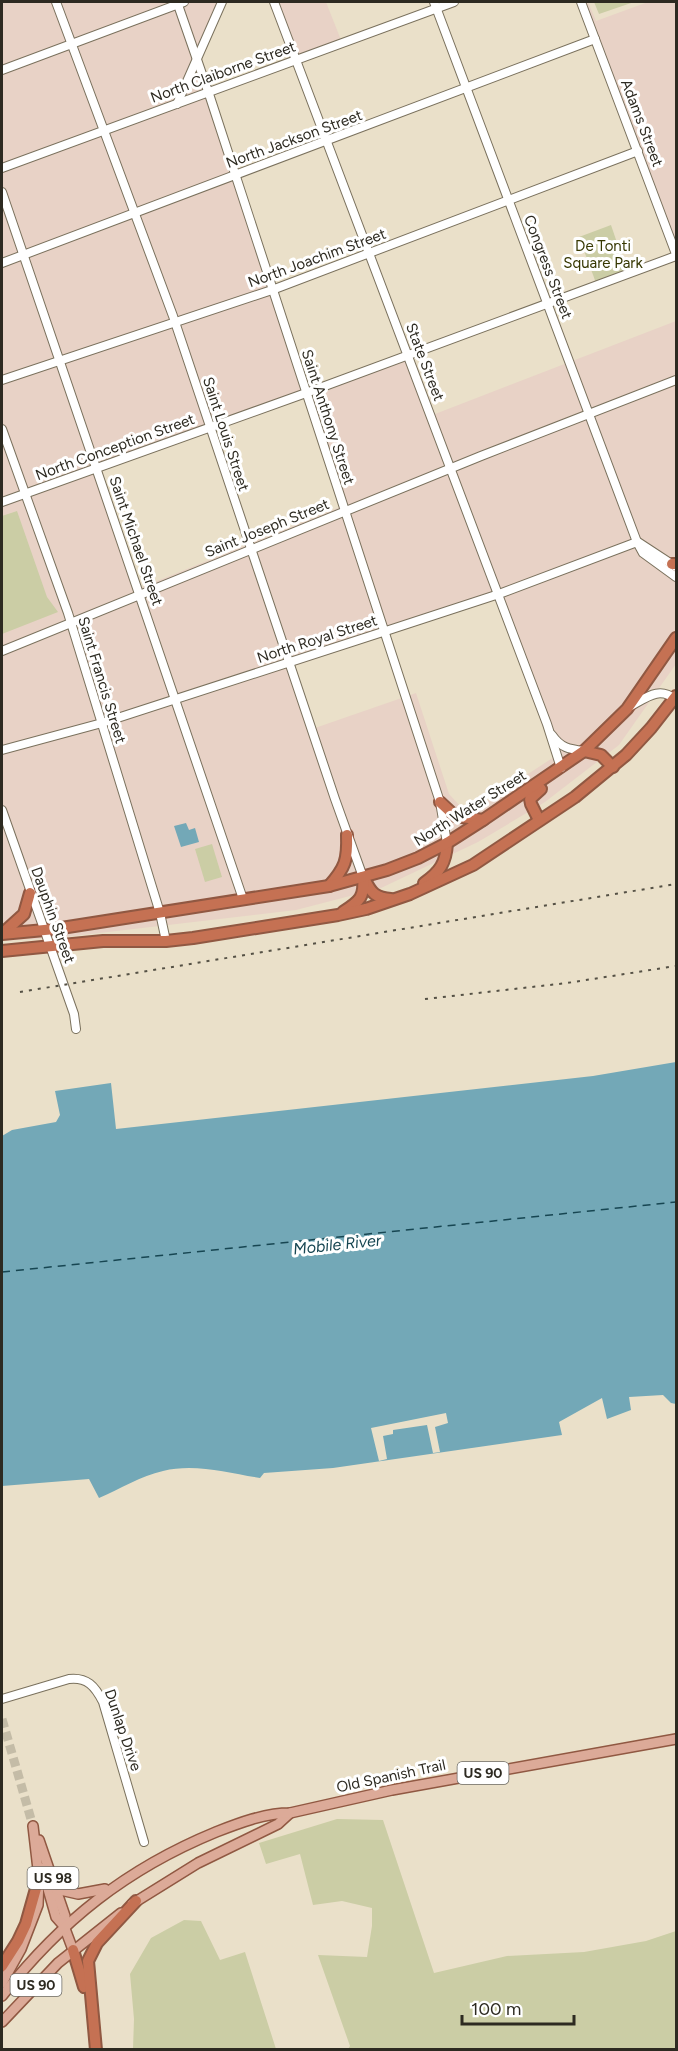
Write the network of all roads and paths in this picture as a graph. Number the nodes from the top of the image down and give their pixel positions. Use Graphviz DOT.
graph roads {
  1 [pos="56,2"];
  2 [pos="179,2"];
  3 [pos="222,2"];
  4 [pos="274,2"];
  5 [pos="454,2"];
  6 [pos="581,2"];
  7 [pos="436,5"];
  8 [pos="595,39"];
  9 [pos="72,44"];
  10 [pos="196,58"];
  11 [pos="296,60"];
  12 [pos="2,70"];
  13 [pos="467,88"];
  14 [pos="208,92"];
  15 [pos="177,104"];
  16 [pos="104,130"];
  17 [pos="327,141"];
  18 [pos="638,151"];
  19 [pos="2,168"];
  20 [pos="235,176"];
  21 [pos="2,192"];
  22 [pos="509,200"];
  23 [pos="135,213"];
  24 [pos="369,254"];
  25 [pos="24,255"];
  26 [pos="676,255"];
  27 [pos="2,263"];
  28 [pos="272,291"];
  29 [pos="547,303"];
  30 [pos="175,323"];
  31 [pos="407,355"];
  32 [pos="60,361"];
  33 [pos="2,380"];
  34 [pos="676,380"];
  35 [pos="306,393"];
  36 [pos="589,414"];
  37 [pos="210,427"];
  38 [pos="2,429"];
  39 [pos="97,468"];
  40 [pos="451,469"];
  41 [pos="25,494"];
  42 [pos="2,502"];
  43 [pos="345,512"];
  44 [pos="637,542"];
  45 [pos="250,549"];
  46 [pos="675,565"];
  47 [pos="676,577"];
  48 [pos="139,594"];
  49 [pos="499,594"];
  50 [pos="70,623"];
  51 [pos="384,632"];
  52 [pos="676,638"];
  53 [pos="2,651"];
  54 [pos="288,662"];
  55 [pos="676,698"];
  56 [pos="175,700"];
  57 [pos="627,709"];
  58 [pos="102,723"];
  59 [pos="550,731"];
  60 [pos="2,750"];
  61 [pos="584,751"];
  62 [pos="613,767"];
  63 [pos="561,768"];
  64 [pos="440,802"];
  65 [pos="2,810"];
  66 [pos="483,820"];
  67 [pos="539,820"];
  68 [pos="347,836"];
  69 [pos="447,843"];
  70 [pos="363,877"];
  71 [pos="329,886"];
  72 [pos="30,893"];
  73 [pos="410,894"];
  74 [pos="243,899"];
  75 [pos="396,899"];
  76 [pos="160,913"];
  77 [pos="338,915"];
  78 [pos="44,930"];
  79 [pos="2,934"];
  80 [pos="166,941"];
  81 [pos="49,946"];
  82 [pos="2,951"];
  83 [pos="75,1029"];
  84 [pos="2,1700"];
  85 [pos="676,1739"];
  86 [pos="290,1814"];
  87 [pos="144,1842"];
  88 [pos="37,1849"];
  89 [pos="39,1878"];
  90 [pos="111,1888"];
  91 [pos="56,1889"];
  92 [pos="136,1902"];
  93 [pos="64,1926"];
  94 [pos="73,1950"];
  95 [pos="2,1966"];
  96 [pos="2,1983"];
  97 [pos="2,1996"];
  98 [pos="92,2010"];
  99 [pos="2,2022"];
  100 [pos="96,2049"];
  1 -- 9 [label="street, Saint Louis Street"];
  2 -- 9 [label="street"];
  2 -- 10 [label="street, Saint Anthony Street"];
  3 -- 10 [label="street"];
  4 -- 11 [label="street, State Street"];
  5 -- 7 [label="street, North Claiborne Street"];
  6 -- 8 [label="street, Adams Street"];
  7 -- 11 [label="street, North Claiborne Street"];
  7 -- 13 [label="street, Congress Street"];
  8 -- 13 [label="street, North Jackson Street"];
  8 -- 18 [label="street, Adams Street"];
  9 -- 12 [label="street"];
  9 -- 16 [label="street, Saint Louis Street"];
  10 -- 14 [label="street, Saint Anthony Street"];
  10 -- 15 [label="street"];
  11 -- 14 [label="street, North Claiborne Street"];
  11 -- 17 [label="street, State Street"];
  13 -- 17 [label="street, North Jackson Street"];
  13 -- 22 [label="street, Congress Street"];
  14 -- 15 [label="street, North Claiborne Street"];
  14 -- 20 [label="street, Saint Anthony Street"];
  15 -- 16 [label="street, North Claiborne Street"];
  16 -- 19 [label="street, North Claiborne Street"];
  16 -- 23 [label="street, Saint Louis Street"];
  17 -- 20 [label="street, North Jackson Street"];
  17 -- 24 [label="street, State Street"];
  18 -- 22 [label="street, North Joachim Street"];
  18 -- 26 [label="street, Adams Street"];
  20 -- 23 [label="street, North Jackson Street"];
  20 -- 28 [label="street, Saint Anthony Street"];
  21 -- 25 [label="street, Saint Michael Street"];
  22 -- 24 [label="street, North Joachim Street"];
  22 -- 29 [label="street, Congress Street"];
  23 -- 25 [label="street, North Jackson Street"];
  23 -- 30 [label="street, Saint Louis Street"];
  24 -- 28 [label="street, North Joachim Street"];
  24 -- 31 [label="street, State Street"];
  25 -- 27 [label="street, North Jackson Street"];
  25 -- 32 [label="street, Saint Michael Street"];
  26 -- 29 [label="street, North Conception Street"];
  28 -- 30 [label="street, North Joachim Street"];
  28 -- 35 [label="street, Saint Anthony Street"];
  29 -- 31 [label="street, North Conception Street"];
  29 -- 36 [label="street, Congress Street"];
  30 -- 32 [label="street, North Joachim Street"];
  30 -- 37 [label="street, Saint Louis Street"];
  31 -- 35 [label="street, North Conception Street"];
  31 -- 40 [label="street, State Street"];
  32 -- 33 [label="street, North Joachim Street"];
  32 -- 39 [label="street, Saint Michael Street"];
  34 -- 36 [label="street, Saint Joseph Street"];
  35 -- 37 [label="street, North Conception Street"];
  35 -- 43 [label="street, Saint Anthony Street"];
  36 -- 40 [label="street, Saint Joseph Street"];
  36 -- 44 [label="street, Congress Street"];
  37 -- 39 [label="street, North Conception Street"];
  37 -- 45 [label="street, Saint Louis Street"];
  38 -- 41 [label="street, Saint Francis Street"];
  39 -- 41 [label="street, North Conception Street"];
  39 -- 48 [label="street, Saint Michael Street"];
  40 -- 43 [label="street, Saint Joseph Street"];
  40 -- 49 [label="street, State Street"];
  41 -- 42 [label="street, North Conception Street"];
  41 -- 50 [label="street, Saint Francis Street"];
  43 -- 45 [label="street, Saint Joseph Street"];
  43 -- 51 [label="street, Saint Anthony Street"];
  44 -- 46 [label="street"];
  44 -- 47 [label="street, Congress Street"];
  44 -- 49 [label="street, North Royal Street"];
  45 -- 48 [label="street, Saint Joseph Street"];
  45 -- 54 [label="street, Saint Louis Street"];
  48 -- 50 [label="street, Saint Joseph Street"];
  48 -- 56 [label="street, Saint Michael Street"];
  49 -- 51 [label="street, North Royal Street"];
  49 -- 59 [label="street, State Street"];
  50 -- 53 [label="street, Saint Joseph Street"];
  50 -- 58 [label="street, Saint Francis Street"];
  51 -- 54 [label="street, North Royal Street"];
  51 -- 64 [label="street, Saint Anthony Street"];
  52 -- 57 [label="highway, North Water Street"];
  54 -- 56 [label="street, North Royal Street"];
  54 -- 68 [label="street, Saint Louis Street"];
  55 -- 57 [label="street"];
  55 -- 62 [label="highway"];
  56 -- 58 [label="street, North Royal Street"];
  56 -- 74 [label="street, Saint Michael Street"];
  57 -- 61 [label="highway, North Water Street"];
  58 -- 60 [label="street, North Royal Street"];
  58 -- 76 [label="street, Saint Francis Street"];
  59 -- 61 [label="street"];
  59 -- 63 [label="street, State Street"];
  61 -- 62 [label="highway"];
  61 -- 63 [label="highway, North Water Street"];
  62 -- 67 [label="highway"];
  63 -- 66 [label="highway, North Water Street"];
  63 -- 67 [label="highway"];
  64 -- 66 [label="highway"];
  64 -- 69 [label="street, Saint Anthony Street"];
  65 -- 72 [label="street, Dauphin Street"];
  66 -- 69 [label="highway, North Water Street"];
  67 -- 73 [label="highway"];
  68 -- 70 [label="street, Saint Louis Street"];
  68 -- 71 [label="highway"];
  69 -- 70 [label="highway, North Water Street"];
  69 -- 73 [label="highway"];
  70 -- 71 [label="highway, North Water Street"];
  70 -- 75 [label="highway"];
  70 -- 77 [label="highway"];
  71 -- 74 [label="highway, North Water Street"];
  72 -- 78 [label="street, Dauphin Street"];
  72 -- 79 [label="highway"];
  73 -- 75 [label="highway"];
  74 -- 76 [label="highway, North Water Street"];
  75 -- 77 [label="highway"];
  76 -- 78 [label="highway, North Water Street"];
  76 -- 80 [label="street, Saint Francis Street"];
  77 -- 80 [label="highway"];
  78 -- 79 [label="highway, North Water Street"];
  78 -- 81 [label="street, Dauphin Street"];
  80 -- 81 [label="highway"];
  81 -- 82 [label="highway"];
  81 -- 83 [label="street, Dauphin Street"];
  84 -- 87 [label="street, Dunlap Drive"];
  85 -- 86 [label="main road, Old Spanish Trail / US 90"];
  86 -- 90 [label="main road, Old Spanish Trail / US 90"];
  86 -- 92 [label="main road, Old Spanish Trail / US 90"];
  88 -- 89 [label="main road, US 98"];
  88 -- 91 [label="main road, US 98 / US 98"];
  88 -- 93 [label="main road"];
  89 -- 95 [label="highway"];
  89 -- 96 [label="main road, US 98"];
  90 -- 91 [label="main road"];
  90 -- 93 [label="main road, Old Spanish Trail / US 90"];
  91 -- 93 [label="main road, US 98 / US 98"];
  92 -- 94 [label="main road, Old Spanish Trail / US 90"];
  92 -- 98 [label="highway"];
  93 -- 94 [label="main road, US 98"];
  93 -- 97 [label="main road, Old Spanish Trail / US 90"];
  94 -- 98 [label="highway"];
  94 -- 99 [label="main road, Old Spanish Trail / US 90"];
  98 -- 100 [label="highway"];
}
